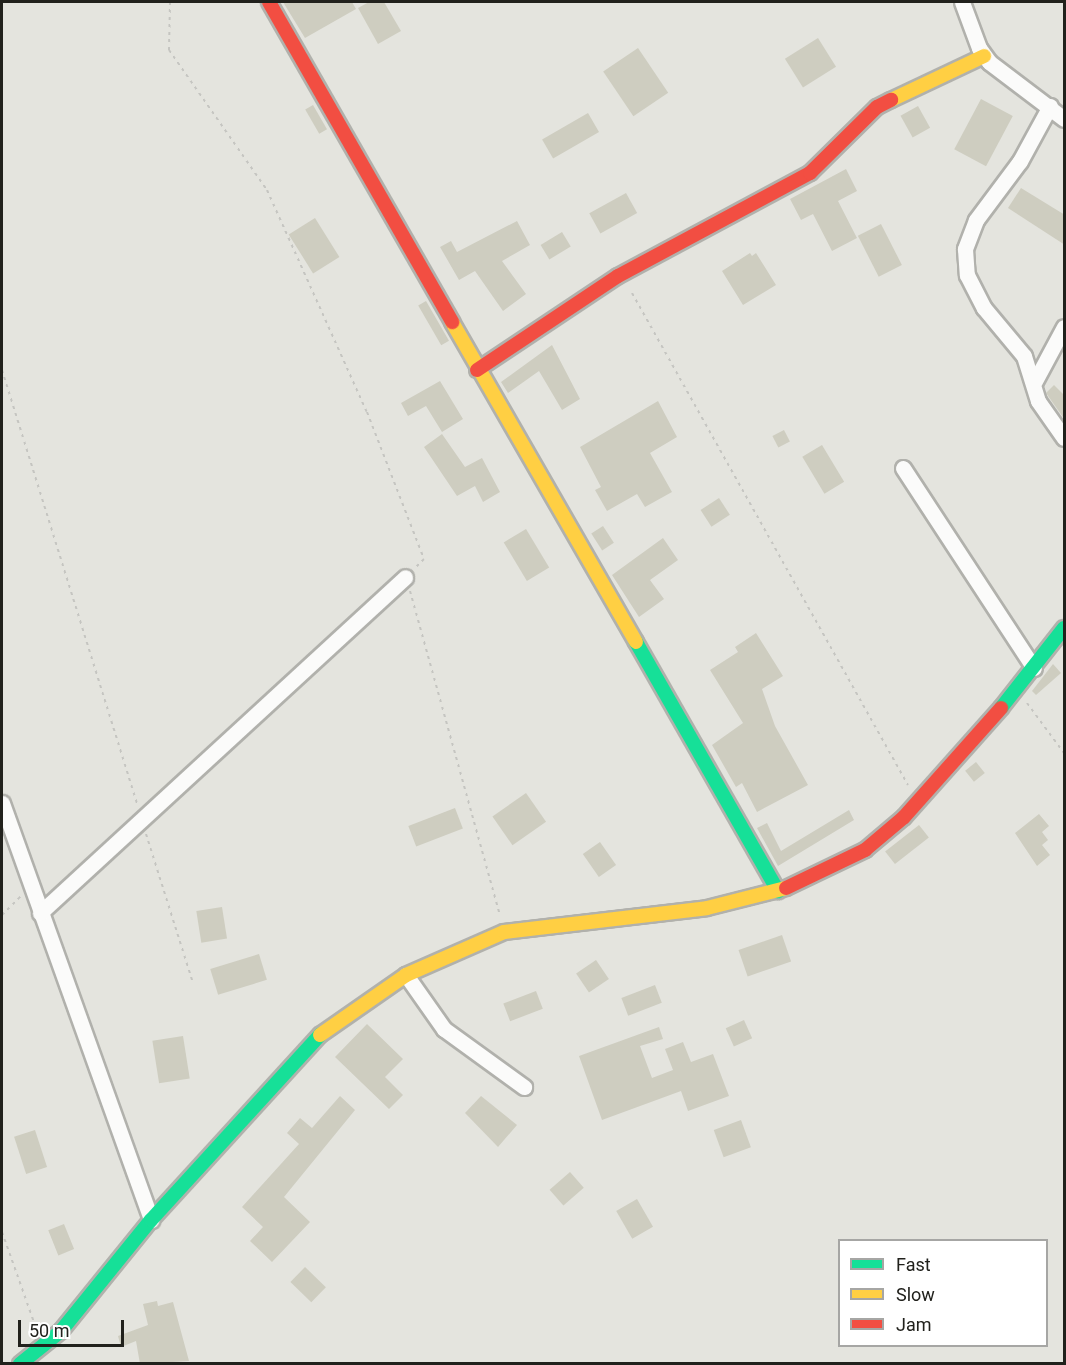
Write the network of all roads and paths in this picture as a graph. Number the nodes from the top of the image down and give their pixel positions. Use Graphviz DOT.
graph roads {
  1 [pos="170,2"];
  2 [pos="269,2"];
  3 [pos="962,2"];
  4 [pos="984,56"];
  5 [pos="1050,106"];
  6 [pos="1065,119"];
  7 [pos="633,293"];
  8 [pos="1065,327"];
  9 [pos="2,370"];
  10 [pos="477,370"];
  11 [pos="1035,381"];
  12 [pos="1065,438"];
  13 [pos="903,468"];
  14 [pos="405,577"];
  15 [pos="1065,628"];
  16 [pos="1034,668"];
  17 [pos="1017,689"];
  18 [pos="1065,753"];
  19 [pos="2,803"];
  20 [pos="918,803"];
  21 [pos="142,819"];
  22 [pos="31,887"];
  23 [pos="778,891"];
  24 [pos="40,913"];
  25 [pos="2,915"];
  26 [pos="504,932"];
  27 [pos="406,975"];
  28 [pos="193,983"];
  29 [pos="524,1087"];
  30 [pos="151,1220"];
  31 [pos="2,1232"];
  32 [pos="42,1346"];
  33 [pos="20,1364"];
  1 -- 14 [label="path"];
  2 -- 10 [label="street"];
  3 -- 4 [label="street"];
  4 -- 5 [label="street"];
  4 -- 10 [label="street"];
  5 -- 6 [label="street"];
  5 -- 11 [label="street"];
  7 -- 20 [label="path"];
  8 -- 11 [label="street"];
  9 -- 21 [label="path"];
  10 -- 23 [label="street"];
  11 -- 12 [label="street"];
  13 -- 16 [label="street"];
  14 -- 21 [label="street"];
  14 -- 26 [label="path"];
  15 -- 16 [label="street"];
  16 -- 17 [label="street"];
  17 -- 18 [label="path"];
  17 -- 20 [label="street"];
  19 -- 22 [label="street"];
  20 -- 23 [label="street"];
  21 -- 24 [label="street"];
  21 -- 28 [label="path"];
  22 -- 24 [label="street"];
  22 -- 25 [label="path"];
  23 -- 26 [label="street"];
  24 -- 30 [label="street"];
  26 -- 27 [label="street"];
  27 -- 29 [label="street"];
  27 -- 30 [label="street"];
  30 -- 32 [label="street"];
  31 -- 32 [label="path"];
  32 -- 33 [label="street"];
}
